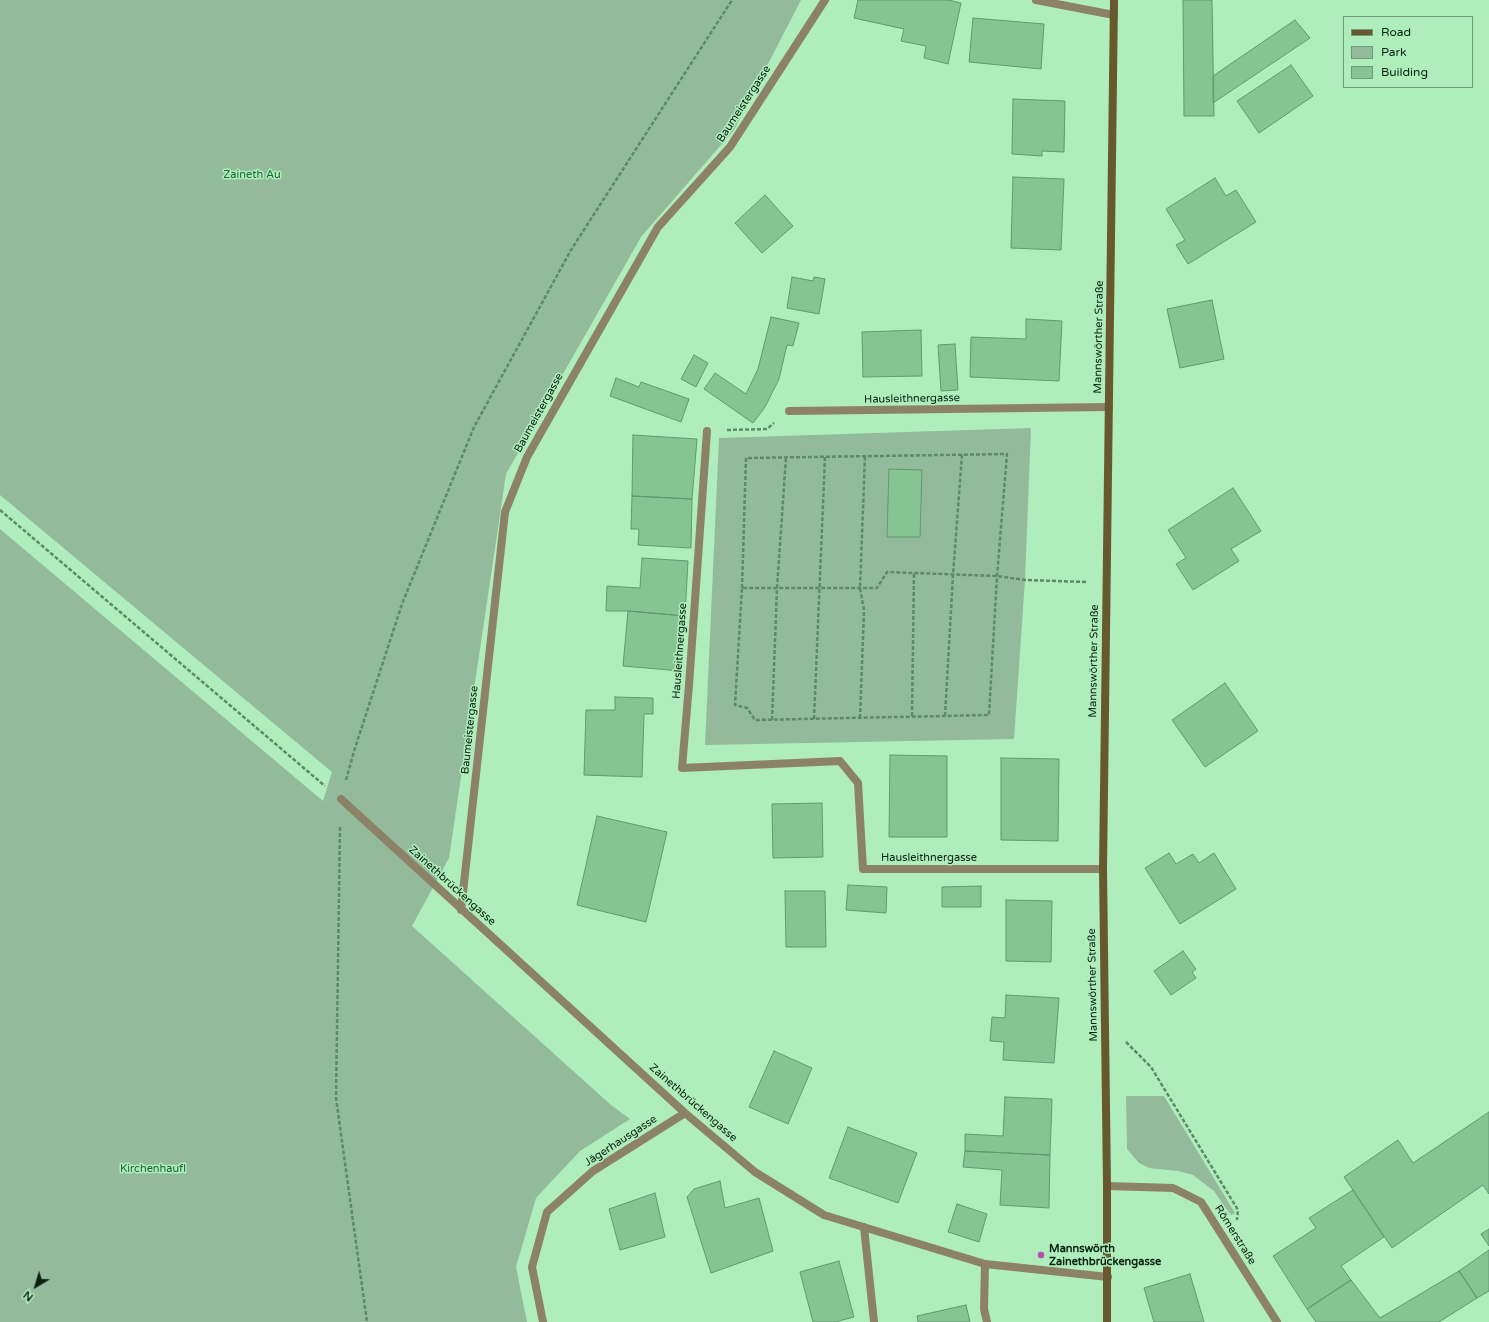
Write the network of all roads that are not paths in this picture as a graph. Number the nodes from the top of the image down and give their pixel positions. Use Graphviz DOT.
graph roads {
  1 [pos="825,0"];
  2 [pos="1036,0"];
  3 [pos="1114,0"];
  4 [pos="1114,15"];
  5 [pos="1109,408"];
  6 [pos="789,411"];
  7 [pos="707,432"];
  8 [pos="341,799"];
  9 [pos="1102,870"];
  10 [pos="461,910"];
  11 [pos="685,1113"];
  12 [pos="1107,1186"];
  13 [pos="864,1227"];
  14 [pos="985,1264"];
  15 [pos="1108,1277"];
  16 [pos="543,1322"];
  17 [pos="874,1322"];
  18 [pos="987,1322"];
  19 [pos="1107,1322"];
  20 [pos="1277,1322"];
  1 -- 10 [label="street, Baumeistergasse"];
  2 -- 4 [label="street"];
  3 -- 4 [label="main road, Mannswörther Straße"];
  4 -- 5 [label="main road, Mannswörther Straße"];
  5 -- 6 [label="street, Hausleithnergasse"];
  5 -- 9 [label="main road, Mannswörther Straße"];
  7 -- 9 [label="street, Hausleithnergasse"];
  8 -- 10 [label="street, Zainethbrückengasse"];
  9 -- 12 [label="main road, Mannswörther Straße"];
  10 -- 11 [label="street, Zainethbrückengasse"];
  11 -- 13 [label="street, Zainethbrückengasse"];
  11 -- 16 [label="street, Jägerhausgasse"];
  12 -- 15 [label="main road, Mannswörther Straße"];
  12 -- 20 [label="street, Römerstraße"];
  13 -- 14 [label="street, Zainethbrückengasse"];
  13 -- 17 [label="street"];
  14 -- 15 [label="street, Zainethbrückengasse"];
  14 -- 18 [label="street"];
  15 -- 19 [label="main road, Mannswörther Straße"];
}
